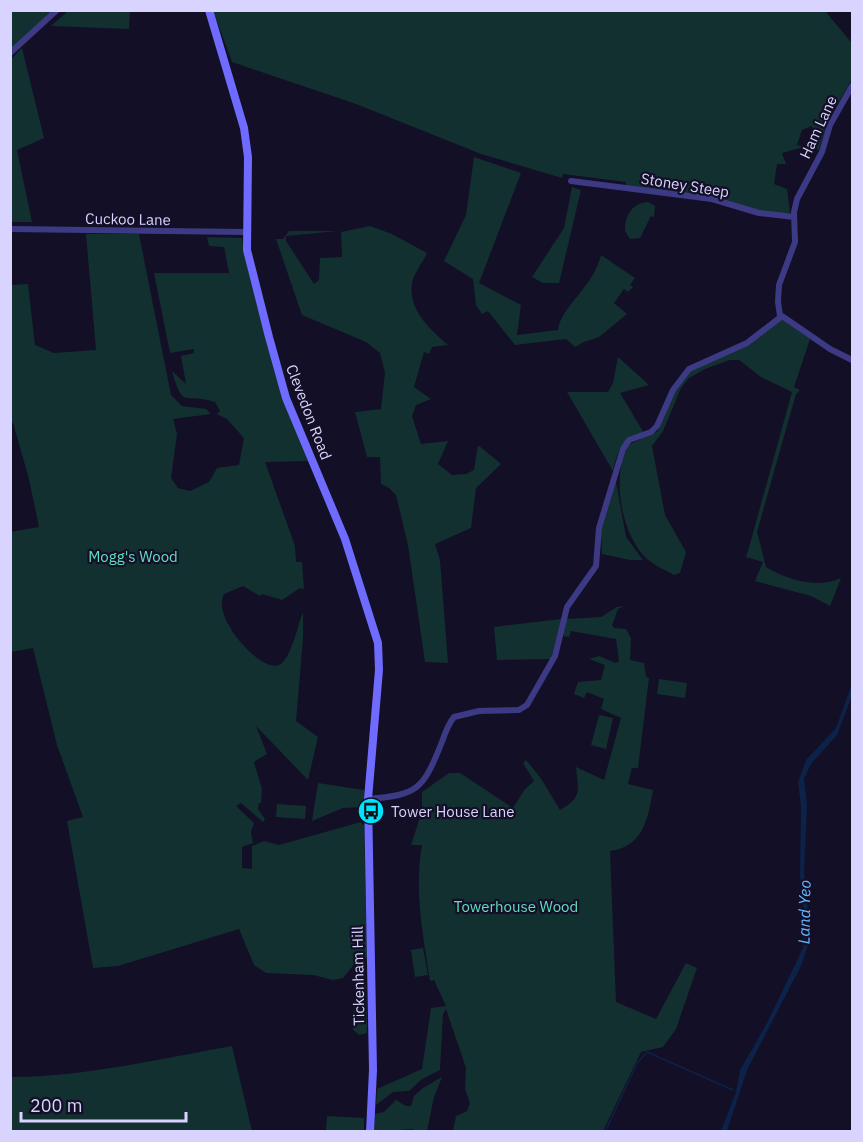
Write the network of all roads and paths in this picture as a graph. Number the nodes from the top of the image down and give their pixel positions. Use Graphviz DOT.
graph roads {
  1 [pos="57,10"];
  2 [pos="209,10"];
  3 [pos="10,53"];
  4 [pos="852,86"];
  5 [pos="571,182"];
  6 [pos="794,217"];
  7 [pos="10,229"];
  8 [pos="245,232"];
  9 [pos="780,316"];
  10 [pos="852,360"];
  11 [pos="368,800"];
  12 [pos="368,820"];
  13 [pos="370,1131"];
  1 -- 3 [label="street"];
  2 -- 8 [label="main road, Clevedon Road"];
  4 -- 6 [label="street, Ham Lane"];
  5 -- 6 [label="street, Stoney Steep"];
  6 -- 9 [label="street, Ham Lane"];
  7 -- 8 [label="street, Cuckoo Lane"];
  8 -- 11 [label="main road, Clevedon Road"];
  9 -- 10 [label="street"];
  9 -- 11 [label="street"];
  11 -- 12 [label="main road, Clevedon Road"];
  12 -- 13 [label="main road, Tickenham Hill"];
}
